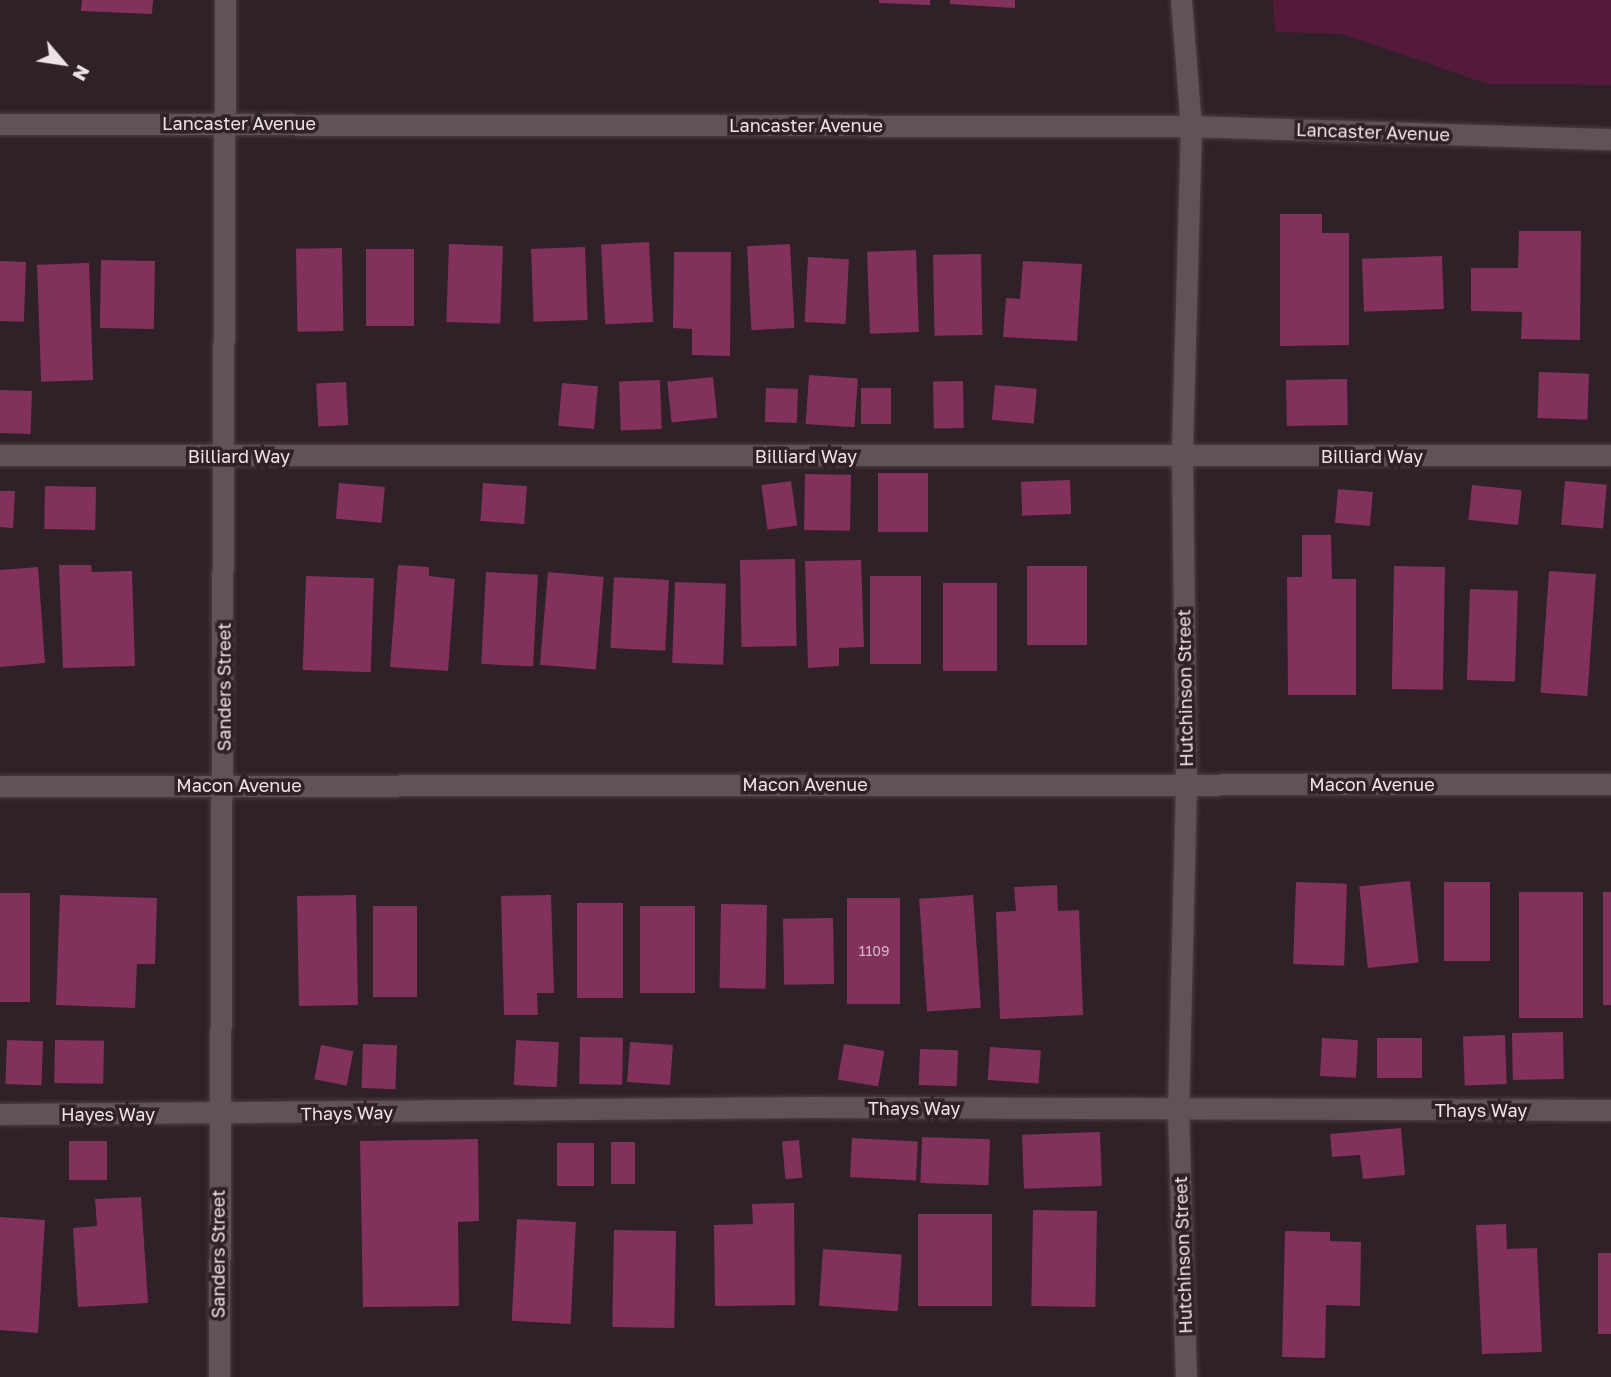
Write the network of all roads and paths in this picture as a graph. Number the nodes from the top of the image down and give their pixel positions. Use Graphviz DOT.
graph roads {
  1 [pos="225,0"];
  2 [pos="1181,0"];
  3 [pos="226,122"];
  4 [pos="0,124"];
  5 [pos="1191,126"];
  6 [pos="1611,139"];
  7 [pos="0,455"];
  8 [pos="1611,455"];
  9 [pos="225,456"];
  10 [pos="1182,456"];
  11 [pos="1186,784"];
  12 [pos="1611,784"];
  13 [pos="0,786"];
  14 [pos="224,786"];
  15 [pos="1178,1110"];
  16 [pos="1611,1110"];
  17 [pos="0,1114"];
  18 [pos="217,1114"];
  19 [pos="219,1377"];
  20 [pos="1186,1377"];
  1 -- 3 [label="street, Sanders Street"];
  2 -- 5 [label="street, Hutchinson Street"];
  3 -- 4 [label="street, Lancaster Avenue"];
  3 -- 5 [label="street, Lancaster Avenue"];
  3 -- 9 [label="street, Sanders Street"];
  5 -- 6 [label="street, Lancaster Avenue"];
  5 -- 10 [label="street, Hutchinson Street"];
  7 -- 9 [label="street, Billiard Way"];
  8 -- 10 [label="street, Billiard Way"];
  9 -- 10 [label="street, Billiard Way"];
  9 -- 14 [label="street, Sanders Street"];
  10 -- 11 [label="street, Hutchinson Street"];
  11 -- 12 [label="street, Macon Avenue"];
  11 -- 14 [label="street, Macon Avenue"];
  11 -- 15 [label="street, Hutchinson Street"];
  13 -- 14 [label="street, Macon Avenue"];
  14 -- 18 [label="street, Sanders Street"];
  15 -- 16 [label="street, Thays Way"];
  15 -- 18 [label="street, Thays Way"];
  15 -- 20 [label="street, Hutchinson Street"];
  17 -- 18 [label="street, Hayes Way"];
  18 -- 19 [label="street, Sanders Street"];
}
